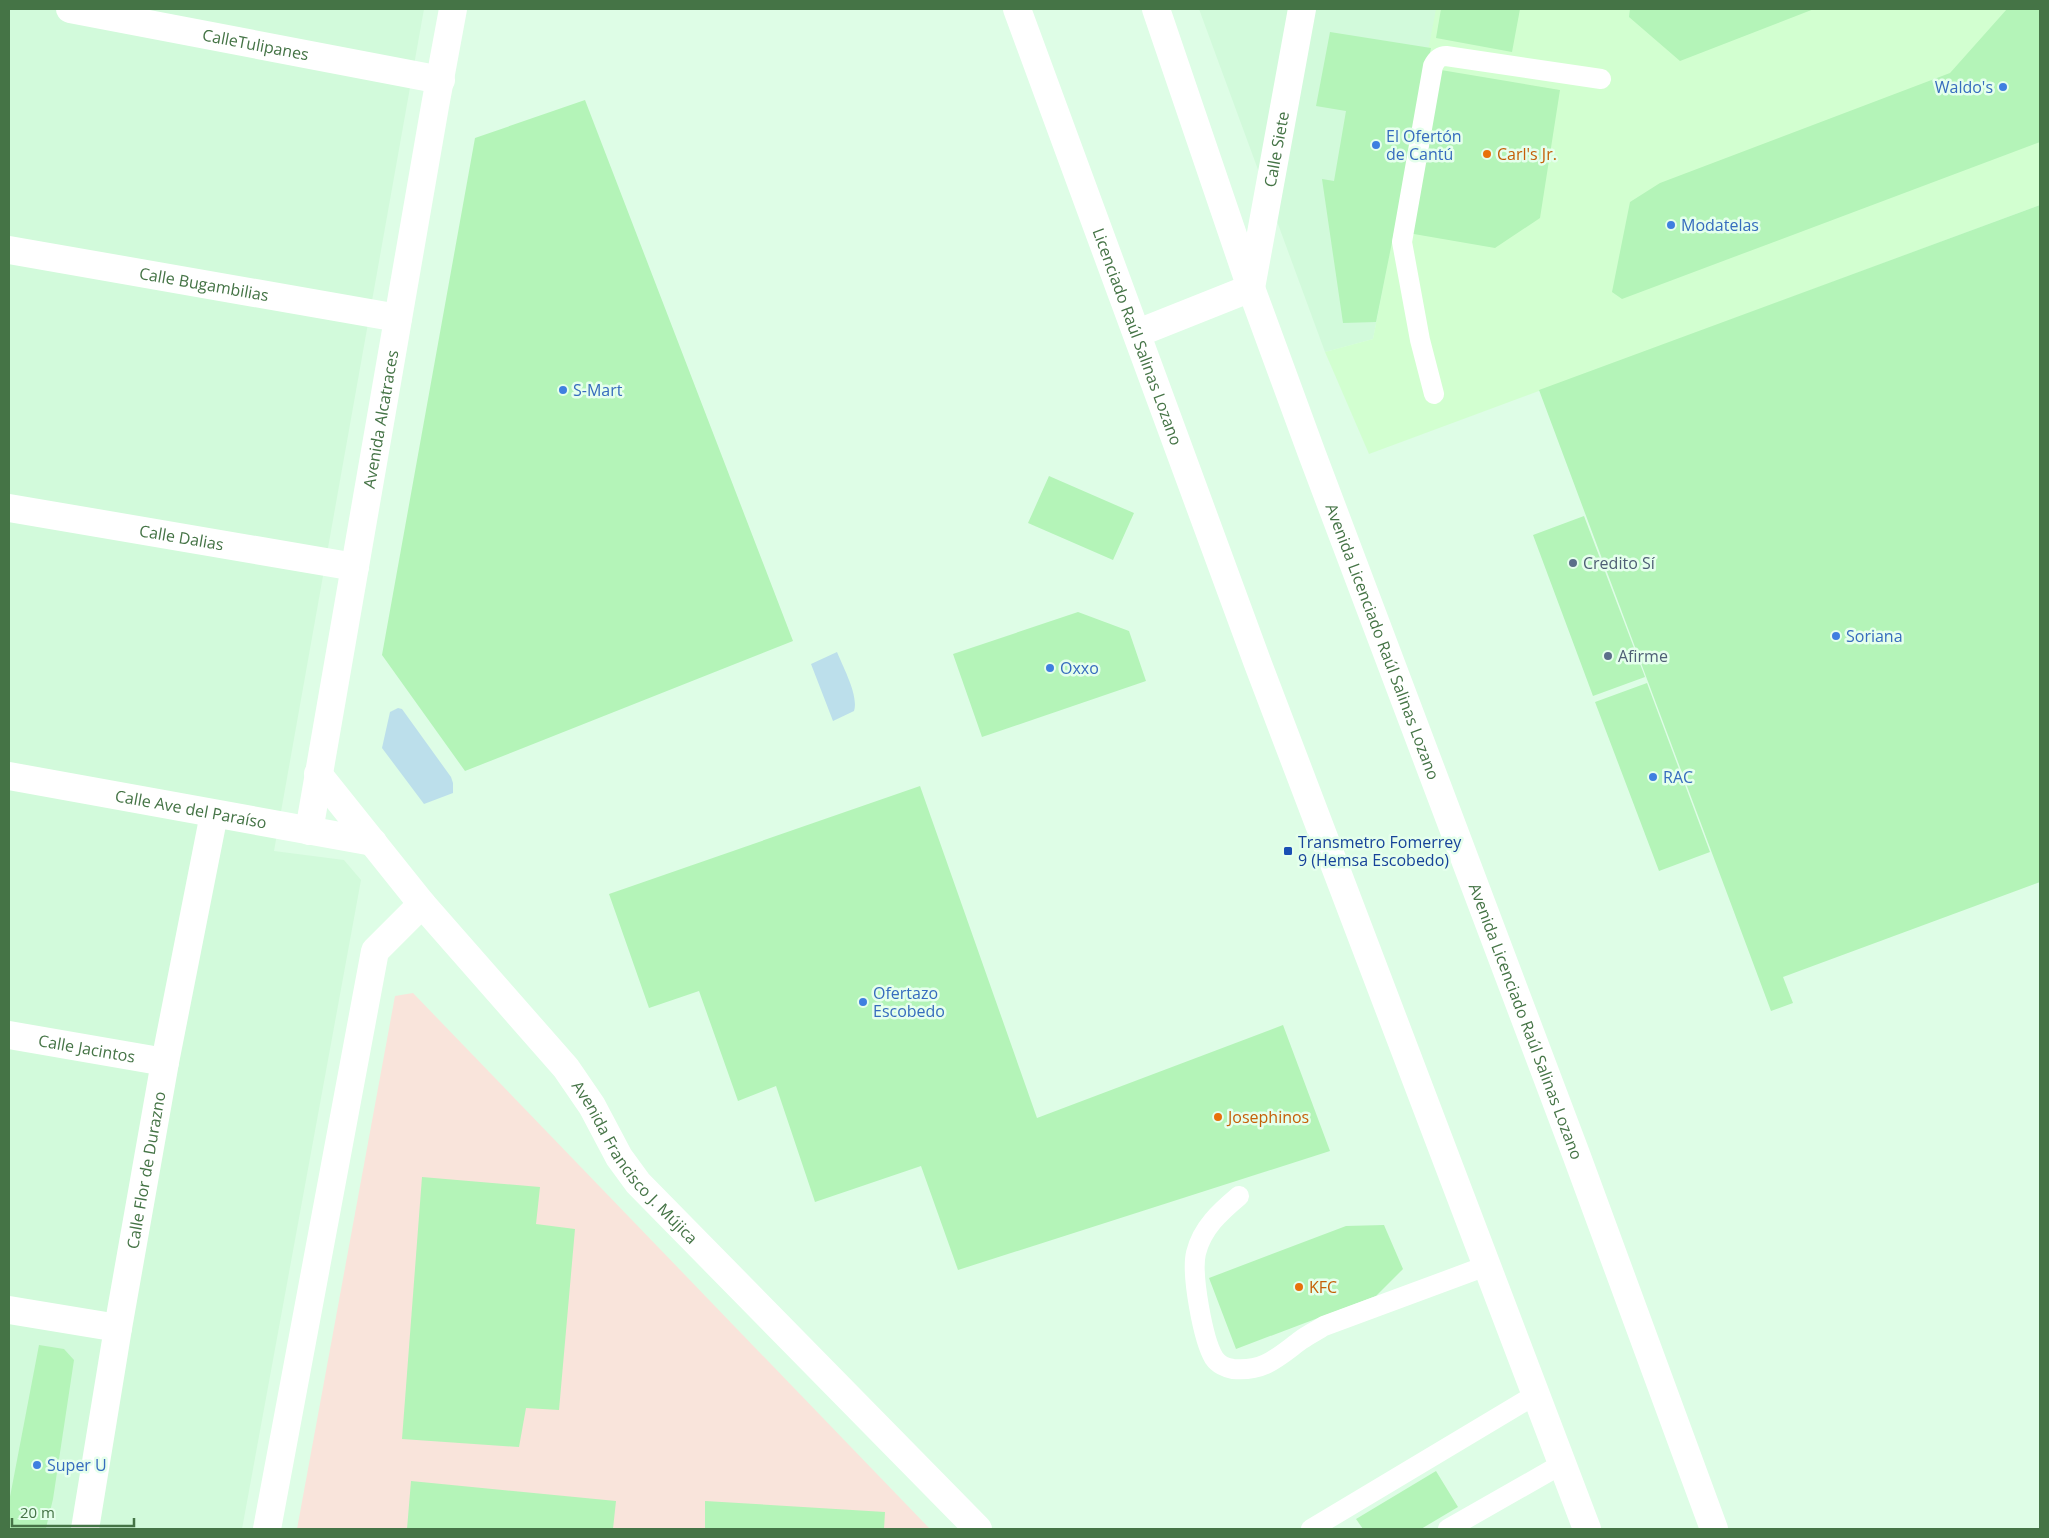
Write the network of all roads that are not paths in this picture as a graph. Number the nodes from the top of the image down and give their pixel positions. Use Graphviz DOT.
graph roads {
  1 [pos="70,9"];
  2 [pos="453,9"];
  3 [pos="1017,9"];
  4 [pos="1302,9"];
  5 [pos="1163,12"];
  6 [pos="441,80"];
  7 [pos="1601,80"];
  8 [pos="9,250"];
  9 [pos="1251,288"];
  10 [pos="398,318"];
  11 [pos="1138,334"];
  12 [pos="1434,394"];
  13 [pos="9,508"];
  14 [pos="355,566"];
  15 [pos="318,774"];
  16 [pos="9,776"];
  17 [pos="214,814"];
  18 [pos="308,831"];
  19 [pos="373,842"];
  20 [pos="422,904"];
  21 [pos="9,1036"];
  22 [pos="165,1062"];
  23 [pos="1239,1196"];
  24 [pos="1486,1266"];
  25 [pos="9,1310"];
  26 [pos="118,1328"];
  27 [pos="1535,1395"];
  28 [pos="1562,1464"];
  29 [pos="85,1529"];
  30 [pos="267,1529"];
  31 [pos="978,1529"];
  32 [pos="1311,1529"];
  33 [pos="1448,1529"];
  34 [pos="1587,1529"];
  35 [pos="1714,1529"];
  1 -- 6 [label="street, CalleTulipanes"];
  2 -- 6 [label="street, Avenida Alcatraces"];
  3 -- 11 [label="street, Licenciado Raúl Salinas Lozano"];
  4 -- 9 [label="street, Calle Siete"];
  5 -- 9 [label="street"];
  6 -- 10 [label="street, Avenida Alcatraces"];
  7 -- 12 [label="lane"];
  8 -- 10 [label="street, Calle Bugambilias"];
  9 -- 11 [label="street"];
  9 -- 35 [label="street, Avenida Licenciado Raúl Salinas Lozano"];
  10 -- 14 [label="street, Avenida Alcatraces"];
  11 -- 24 [label="street, Licenciado Raúl Salinas Lozano"];
  13 -- 14 [label="street, Calle Dalias"];
  14 -- 15 [label="street, Avenida Alcatraces"];
  15 -- 18 [label="street, Avenida Alcatraces"];
  15 -- 19 [label="street, Avenida Francisco J. Mújica"];
  16 -- 17 [label="street, Calle Ave del Paraíso"];
  17 -- 18 [label="street, Calle Ave del Paraíso"];
  17 -- 22 [label="street, Calle Flor de Durazno"];
  18 -- 19 [label="street, Calle Ave del Paraíso"];
  19 -- 20 [label="street, Avenida Francisco J. Mújica"];
  20 -- 30 [label="street"];
  20 -- 31 [label="street, Avenida Francisco J. Mújica"];
  21 -- 22 [label="street, Calle Jacintos"];
  22 -- 26 [label="street, Calle Flor de Durazno"];
  23 -- 24 [label="lane"];
  24 -- 27 [label="street"];
  25 -- 26 [label="street"];
  26 -- 29 [label="street, Calle Flor de Durazno"];
  27 -- 28 [label="street"];
  27 -- 32 [label="lane"];
  28 -- 33 [label="lane"];
  28 -- 34 [label="street"];
}
